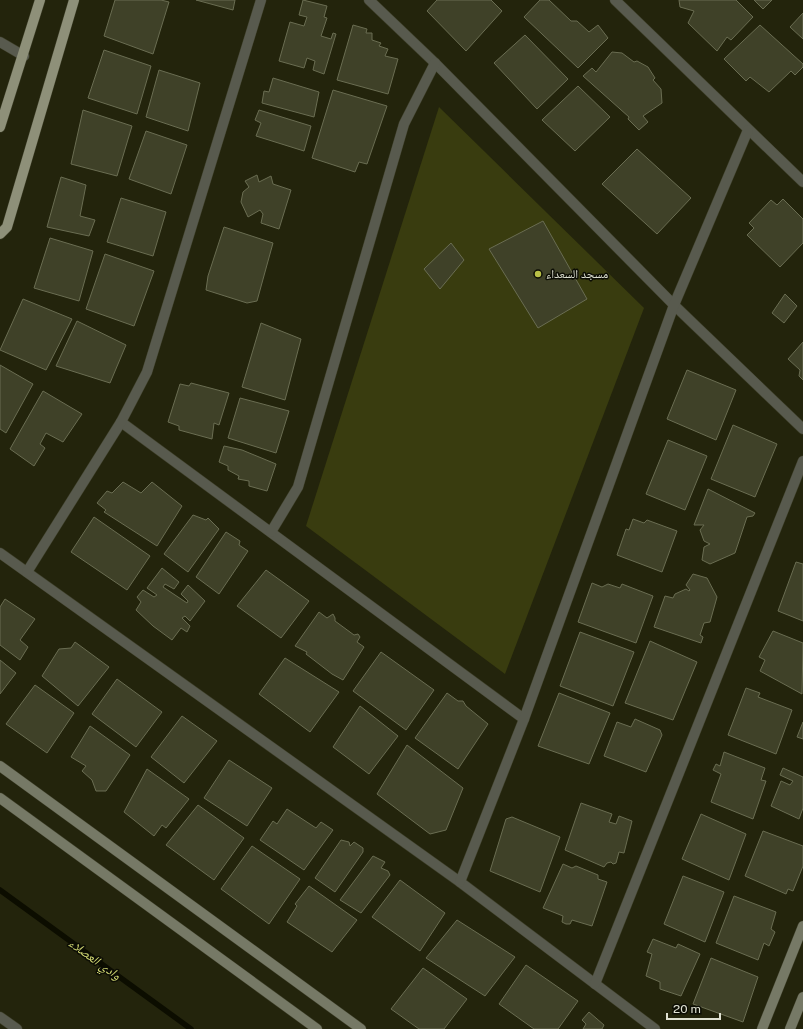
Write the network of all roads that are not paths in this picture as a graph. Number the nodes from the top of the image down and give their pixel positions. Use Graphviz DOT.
graph roads {
  1 [pos="40,0"];
  2 [pos="74,0"];
  3 [pos="261,0"];
  4 [pos="369,0"];
  5 [pos="615,0"];
  6 [pos="0,42"];
  7 [pos="24,56"];
  8 [pos="434,63"];
  9 [pos="0,127"];
  10 [pos="748,130"];
  11 [pos="803,182"];
  12 [pos="0,234"];
  13 [pos="674,305"];
  14 [pos="121,422"];
  15 [pos="803,429"];
  16 [pos="803,460"];
  17 [pos="271,532"];
  18 [pos="0,553"];
  19 [pos="27,572"];
  20 [pos="524,719"];
  21 [pos="0,766"];
  22 [pos="0,798"];
  23 [pos="460,882"];
  24 [pos="803,926"];
  25 [pos="595,984"];
  26 [pos="803,997"];
  27 [pos="0,1017"];
  28 [pos="17,1029"];
  29 [pos="317,1029"];
  30 [pos="361,1029"];
  31 [pos="655,1029"];
  32 [pos="762,1029"];
  33 [pos="790,1029"];
  1 -- 7 [label="main road"];
  2 -- 12 [label="main road"];
  3 -- 14 [label="street"];
  4 -- 8 [label="street"];
  5 -- 10 [label="street"];
  6 -- 7 [label="street"];
  7 -- 9 [label="main road"];
  8 -- 13 [label="street"];
  8 -- 17 [label="street"];
  10 -- 11 [label="street"];
  10 -- 13 [label="street"];
  13 -- 15 [label="street"];
  13 -- 20 [label="street"];
  14 -- 17 [label="street"];
  14 -- 19 [label="street"];
  16 -- 25 [label="street"];
  17 -- 20 [label="street"];
  18 -- 19 [label="street"];
  19 -- 23 [label="street"];
  20 -- 23 [label="street"];
  21 -- 30 [label="street"];
  22 -- 29 [label="street"];
  23 -- 25 [label="street"];
  24 -- 32 [label="street"];
  25 -- 31 [label="street"];
  26 -- 33 [label="street"];
  27 -- 28 [label="street"];
}
